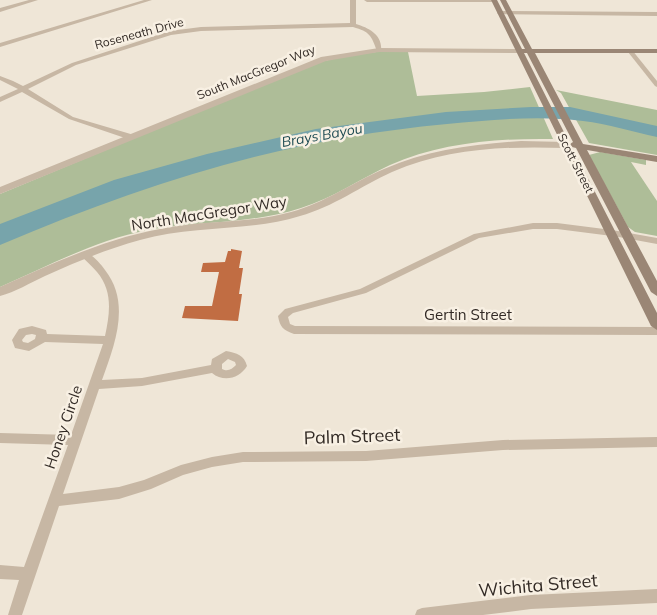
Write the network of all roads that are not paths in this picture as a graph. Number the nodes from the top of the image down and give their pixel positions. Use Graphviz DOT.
graph roads {
  1 [pos="35,0"];
  2 [pos="149,0"];
  3 [pos="353,0"];
  4 [pos="367,0"];
  5 [pos="494,0"];
  6 [pos="503,0"];
  7 [pos="139,1"];
  8 [pos="0,10"];
  9 [pos="500,13"];
  10 [pos="510,13"];
  11 [pos="657,14"];
  12 [pos="353,25"];
  13 [pos="0,44"];
  14 [pos="379,50"];
  15 [pos="518,51"];
  16 [pos="529,51"];
  17 [pos="630,51"];
  18 [pos="657,51"];
  19 [pos="0,78"];
  20 [pos="657,84"];
  21 [pos="21,89"];
  22 [pos="0,100"];
  23 [pos="131,137"];
  24 [pos="564,140"];
  25 [pos="580,146"];
  26 [pos="657,159"];
  27 [pos="0,191"];
  28 [pos="612,233"];
  29 [pos="628,236"];
  30 [pos="657,242"];
  31 [pos="85,255"];
  32 [pos="0,292"];
  33 [pos="657,292"];
  34 [pos="657,326"];
  35 [pos="657,331"];
  36 [pos="42,338"];
  37 [pos="108,340"];
  38 [pos="215,368"];
  39 [pos="95,385"];
  40 [pos="0,438"];
  41 [pos="76,440"];
  42 [pos="657,442"];
  43 [pos="55,501"];
  44 [pos="0,572"];
  45 [pos="28,574"];
  46 [pos="657,596"];
  47 [pos="15,615"];
  48 [pos="422,615"];
  1 -- 8 [label="street"];
  2 -- 7 [label="street"];
  3 -- 12 [label="street"];
  4 -- 5 [label="street"];
  5 -- 9 [label="main road, Scott Street"];
  6 -- 10 [label="main road, Scott Street"];
  7 -- 13 [label="street"];
  9 -- 10 [label="street"];
  9 -- 15 [label="main road, Scott Street"];
  10 -- 11 [label="street"];
  10 -- 16 [label="main road, Scott Street"];
  12 -- 14 [label="street"];
  12 -- 21 [label="street, Roseneath Drive"];
  14 -- 15 [label="street, South MacGregor Way"];
  14 -- 23 [label="street, South MacGregor Way"];
  15 -- 16 [label="main road, South MacGregor Way"];
  15 -- 24 [label="main road, Scott Street"];
  16 -- 17 [label="main road, South MacGregor Way"];
  16 -- 25 [label="main road, Scott Street"];
  17 -- 18 [label="main road, South MacGregor Way"];
  17 -- 20 [label="street"];
  19 -- 21 [label="street"];
  21 -- 22 [label="street, Roseneath Drive"];
  21 -- 23 [label="street"];
  23 -- 27 [label="street, South MacGregor Way"];
  24 -- 25 [label="main road, North MacGregor Way"];
  24 -- 28 [label="main road, Scott Street"];
  24 -- 31 [label="street, North MacGregor Way"];
  25 -- 26 [label="main road, North MacGregor Way"];
  25 -- 29 [label="main road, Scott Street"];
  28 -- 29 [label="street"];
  28 -- 34 [label="main road, Scott Street"];
  28 -- 35 [label="street, Gertin Street"];
  29 -- 30 [label="street"];
  29 -- 33 [label="main road, Scott Street"];
  31 -- 32 [label="street, North MacGregor Way"];
  31 -- 37 [label="street, Honey Circle"];
  36 -- 37 [label="street"];
  37 -- 39 [label="street, Honey Circle"];
  38 -- 39 [label="street"];
  39 -- 41 [label="street, Honey Circle"];
  40 -- 41 [label="street"];
  41 -- 43 [label="street, Honey Circle"];
  42 -- 43 [label="street, Palm Street"];
  43 -- 45 [label="street, Honey Circle"];
  44 -- 45 [label="street"];
  45 -- 47 [label="street, Honey Circle"];
  46 -- 48 [label="street, Wichita Street"];
}
